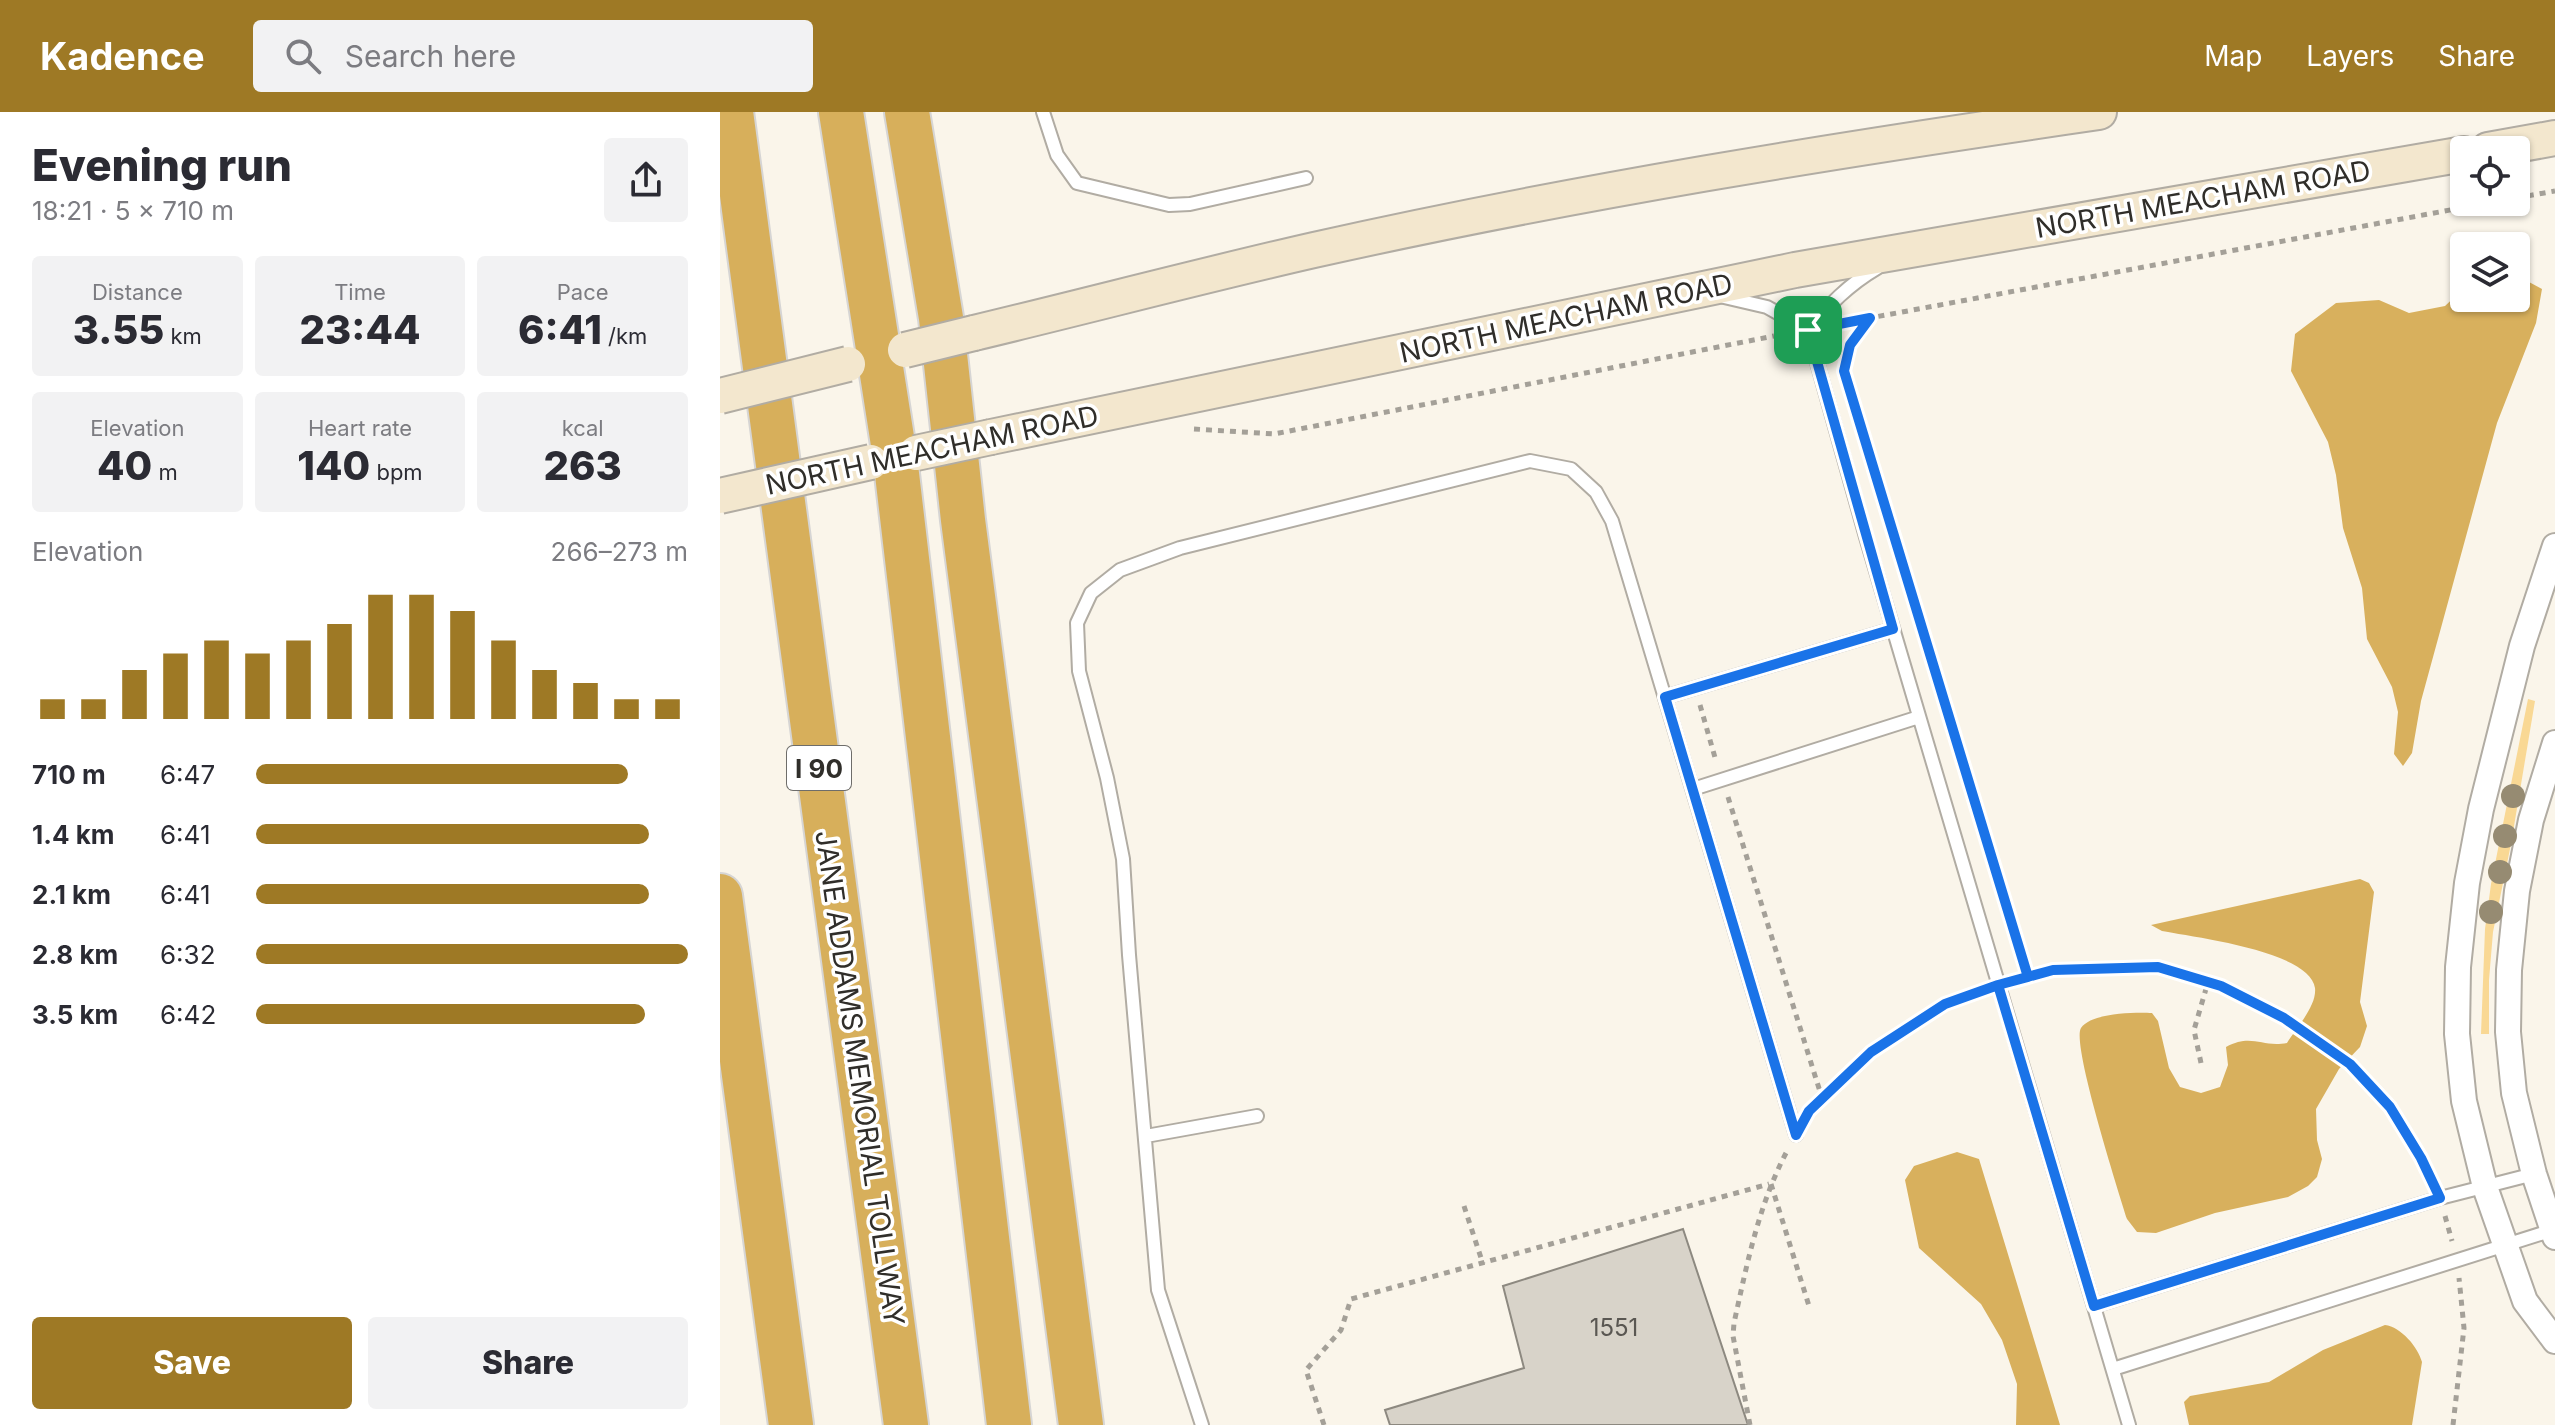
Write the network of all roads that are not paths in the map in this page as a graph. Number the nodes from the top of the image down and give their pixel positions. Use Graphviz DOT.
graph roads {
  1 [pos="731,112"];
  2 [pos="841,112"];
  3 [pos="907,112"];
  4 [pos="1043,112"];
  5 [pos="2099,112"];
  6 [pos="2555,138"];
  7 [pos="2530,142"];
  8 [pos="2450,156"];
  9 [pos="1306,178"];
  10 [pos="1946,244"];
  11 [pos="1685,293"];
  12 [pos="1808,330"];
  13 [pos="878,357"];
  14 [pos="720,396"];
  15 [pos="894,457"];
  16 [pos="720,496"];
  17 [pos="2555,546"];
  18 [pos="1893,629"];
  19 [pos="1665,697"];
  20 [pos="1919,717"];
  21 [pos="2555,743"];
  22 [pos="1693,789"];
  23 [pos="720,896"];
  24 [pos="1257,1116"];
  25 [pos="1796,1135"];
  26 [pos="1146,1136"];
  27 [pos="2534,1174"];
  28 [pos="2485,1187"];
  29 [pos="2549,1198"];
  30 [pos="2554,1233"];
  31 [pos="2505,1244"];
  32 [pos="2094,1306"];
  33 [pos="2555,1341"];
  34 [pos="2113,1369"];
  35 [pos="791,1425"];
  36 [pos="906,1425"];
  37 [pos="1009,1425"];
  38 [pos="1081,1425"];
  39 [pos="1202,1425"];
  40 [pos="2129,1425"];
  1 -- 36 [label="highway, JANE ADDAMS MEMORIAL TOLLWAY / I 90"];
  2 -- 13 [label="highway"];
  3 -- 38 [label="highway"];
  4 -- 9 [label="lane"];
  5 -- 13 [label="main road, bridge"];
  6 -- 7 [label="main road"];
  8 -- 10 [label="main road, NORTH MEACHAM ROAD"];
  10 -- 11 [label="main road, NORTH MEACHAM ROAD"];
  10 -- 12 [label="lane"];
  11 -- 12 [label="lane"];
  11 -- 15 [label="main road, NORTH MEACHAM ROAD, bridge"];
  12 -- 18 [label="lane"];
  13 -- 14 [label="main road, bridge"];
  13 -- 15 [label="highway"];
  15 -- 16 [label="main road, NORTH MEACHAM ROAD, bridge"];
  15 -- 37 [label="highway"];
  17 -- 28 [label="street"];
  18 -- 19 [label="lane"];
  18 -- 20 [label="lane"];
  19 -- 22 [label="lane"];
  19 -- 26 [label="lane"];
  20 -- 22 [label="lane"];
  20 -- 32 [label="lane"];
  21 -- 27 [label="street"];
  22 -- 25 [label="lane"];
  23 -- 35 [label="highway"];
  24 -- 26 [label="lane"];
  26 -- 39 [label="lane"];
  27 -- 28 [label="lane"];
  27 -- 29 [label="street"];
  28 -- 31 [label="street"];
  28 -- 32 [label="lane"];
  29 -- 30 [label="street"];
  30 -- 31 [label="lane"];
  31 -- 33 [label="street"];
  31 -- 34 [label="lane"];
  32 -- 34 [label="lane"];
  34 -- 40 [label="lane"];
}
